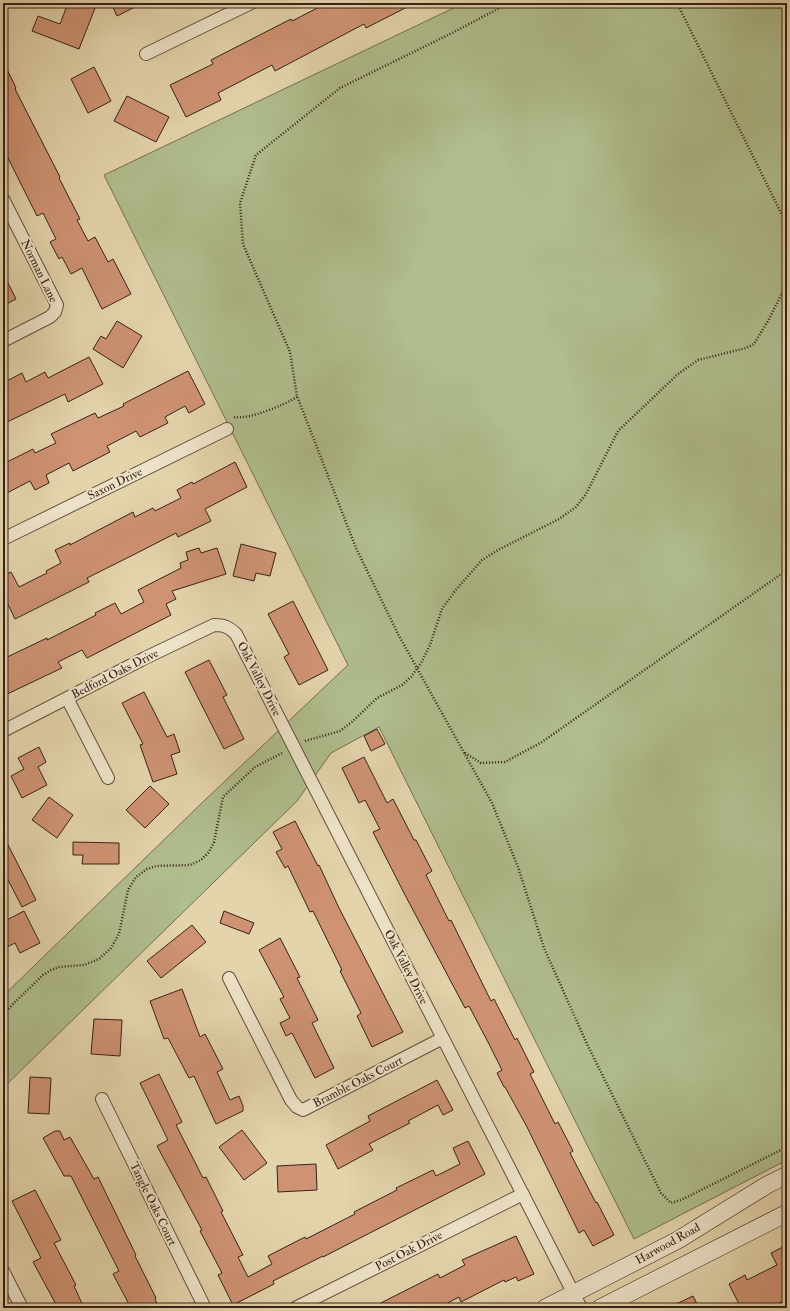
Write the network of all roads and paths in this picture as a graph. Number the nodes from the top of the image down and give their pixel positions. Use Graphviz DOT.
graph roads {
  1 [pos="251,3"];
  2 [pos="509,3"];
  3 [pos="677,3"];
  4 [pos="146,54"];
  5 [pos="3,199"];
  6 [pos="787,224"];
  7 [pos="787,283"];
  8 [pos="3,341"];
  9 [pos="297,397"];
  10 [pos="230,417"];
  11 [pos="227,429"];
  12 [pos="3,540"];
  13 [pos="787,570"];
  14 [pos="230,628"];
  15 [pos="418,667"];
  16 [pos="67,698"];
  17 [pos="3,731"];
  18 [pos="294,747"];
  19 [pos="465,752"];
  20 [pos="108,778"];
  21 [pos="229,978"];
  22 [pos="3,1016"];
  23 [pos="443,1038"];
  24 [pos="102,1099"];
  25 [pos="787,1147"];
  26 [pos="787,1175"];
  27 [pos="523,1194"];
  28 [pos="787,1213"];
  29 [pos="3,1271"];
  30 [pos="577,1301"];
  31 [pos="22,1308"];
  32 [pos="205,1308"];
  33 [pos="295,1308"];
  34 [pos="546,1308"];
  35 [pos="600,1308"];
  1 -- 4 [label="street"];
  2 -- 9 [label="path"];
  3 -- 6 [label="path"];
  5 -- 8 [label="street, Norman Lane"];
  7 -- 15 [label="path"];
  9 -- 10 [label="path"];
  9 -- 15 [label="path"];
  11 -- 12 [label="street, Saxon Drive"];
  13 -- 19 [label="path"];
  14 -- 16 [label="street, Bedford Oaks Drive"];
  14 -- 18 [label="street, Oak Valley Drive"];
  15 -- 18 [label="path"];
  15 -- 19 [label="path"];
  16 -- 17 [label="street, Bedford Oaks Drive"];
  16 -- 20 [label="street"];
  18 -- 22 [label="path"];
  18 -- 23 [label="street, Oak Valley Drive"];
  19 -- 25 [label="path"];
  21 -- 23 [label="street, Bramble Oaks Court"];
  23 -- 27 [label="street, Oak Valley Drive"];
  24 -- 32 [label="street, Tangle Oaks Court"];
  26 -- 30 [label="main road, Harwood Road"];
  27 -- 30 [label="street, Oak Valley Drive"];
  27 -- 33 [label="street, Post Oak Drive"];
  28 -- 35 [label="main road, Harwood Road"];
  29 -- 31 [label="street"];
  30 -- 34 [label="main road, Harwood Road"];
}
